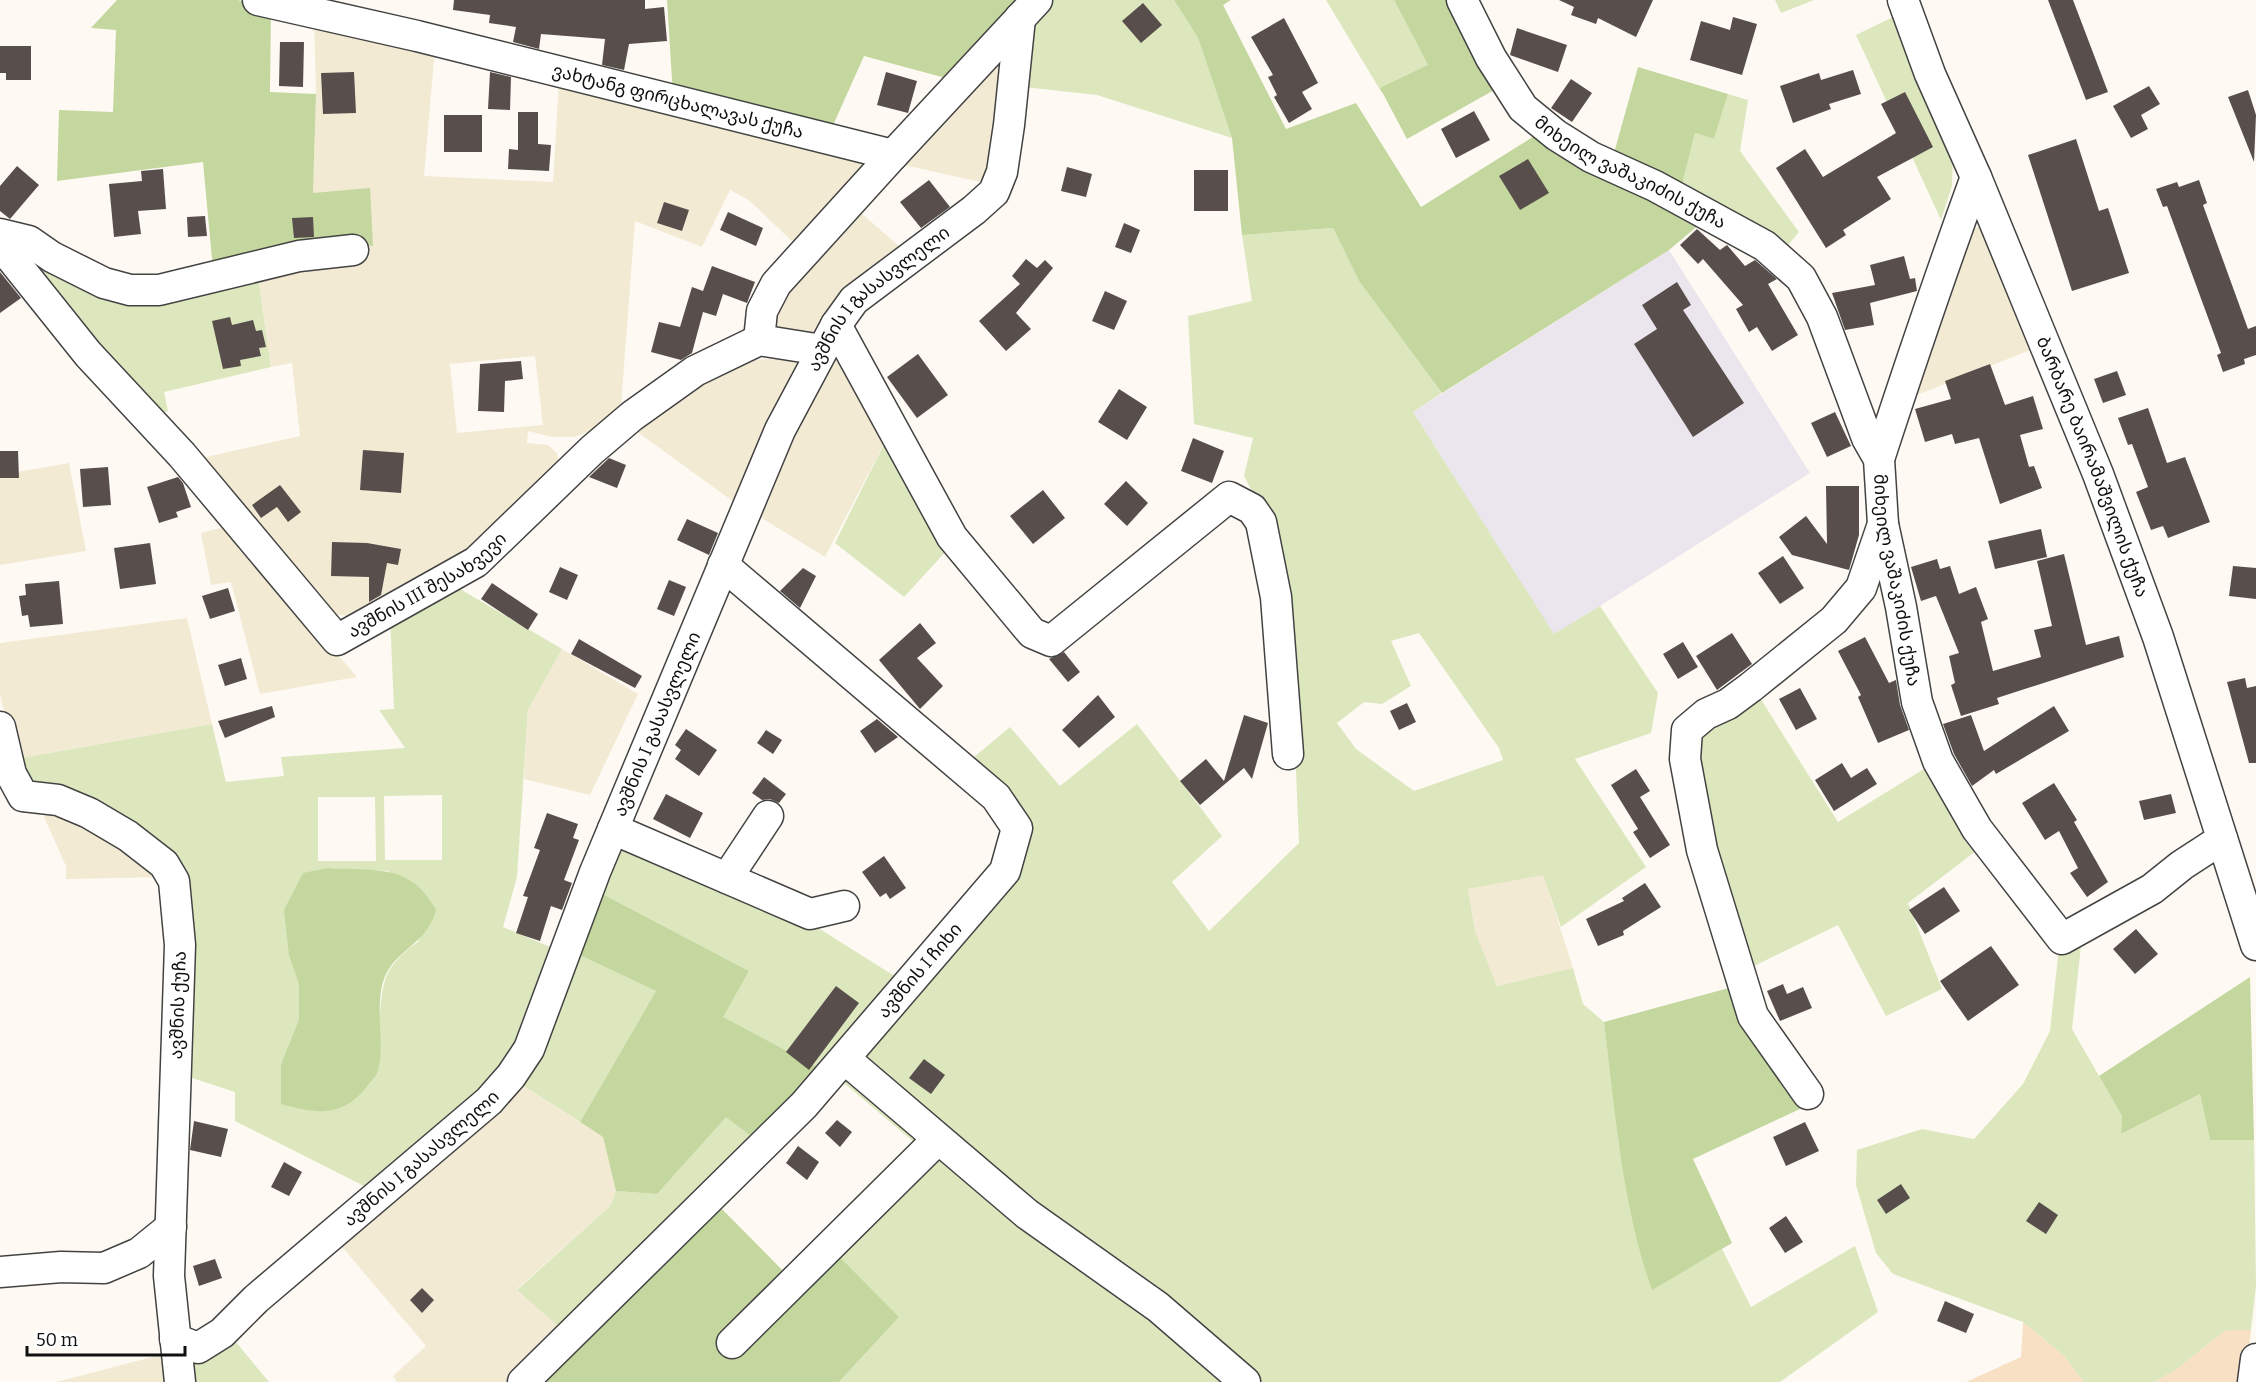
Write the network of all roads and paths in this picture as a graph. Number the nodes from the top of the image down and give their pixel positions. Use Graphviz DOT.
graph roads {
  1 [pos="258,0"];
  2 [pos="1462,0"];
  3 [pos="1903,0"];
  4 [pos="1029,9"];
  5 [pos="893,155"];
  6 [pos="1976,177"];
  7 [pos="0,234"];
  8 [pos="0,244"];
  9 [pos="353,250"];
  10 [pos="829,338"];
  11 [pos="759,340"];
  12 [pos="1880,459"];
  13 [pos="1883,524"];
  14 [pos="723,565"];
  15 [pos="0,727"];
  16 [pos="1288,754"];
  17 [pos="768,816"];
  18 [pos="614,829"];
  19 [pos="2222,839"];
  20 [pos="727,878"];
  21 [pos="844,906"];
  22 [pos="2256,945"];
  23 [pos="845,1059"];
  24 [pos="1808,1094"];
  25 [pos="937,1140"];
  26 [pos="171,1227"];
  27 [pos="0,1272"];
  28 [pos="175,1339"];
  29 [pos="732,1343"];
  30 [pos="2256,1359"];
  31 [pos="180,1382"];
  32 [pos="522,1382"];
  33 [pos="1245,1382"];
  34 [pos="2253,1382"];
  1 -- 5 [label="street, ვახტანგ ფირცხალავას ქუჩა"];
  2 -- 12 [label="street, მიხეილ ვაშაკიძის ქუჩა"];
  3 -- 6 [label="street, ბარბარე ბაირამაშვილის ქუჩა"];
  4 -- 5 [label="street"];
  4 -- 10 [label="street, ავშნის I გასასვლელი"];
  5 -- 11 [label="street"];
  6 -- 12 [label="street"];
  6 -- 19 [label="street, ბარბარე ბაირამაშვილის ქუჩა"];
  7 -- 9 [label="street"];
  8 -- 11 [label="street, ავშნის III შესახვევი"];
  10 -- 11 [label="street"];
  10 -- 14 [label="street, ავშნის I გასასვლელი"];
  10 -- 16 [label="street"];
  12 -- 13 [label="street, მიხეილ ვაშაკიძის ქუჩა"];
  13 -- 19 [label="street, მიხეილ ვაშაკიძის ქუჩა"];
  13 -- 24 [label="street"];
  14 -- 18 [label="street, ავშნის I გასასვლელი"];
  14 -- 23 [label="street, ავშნის I ჩიხი"];
  15 -- 26 [label="street, ავშნის ქუჩა"];
  17 -- 20 [label="street"];
  18 -- 20 [label="street"];
  18 -- 28 [label="street, ავშნის I გასასვლელი"];
  19 -- 22 [label="street, ბარბარე ბაირამაშვილის ქუჩა"];
  20 -- 21 [label="street"];
  23 -- 25 [label="street"];
  23 -- 32 [label="street, ავშნის I ჩიხი"];
  25 -- 29 [label="street"];
  25 -- 33 [label="street"];
  26 -- 27 [label="street"];
  26 -- 28 [label="street, ავშნის ქუჩა"];
  28 -- 31 [label="street, ავშნის ქუჩა"];
  30 -- 34 [label="street"];
}
